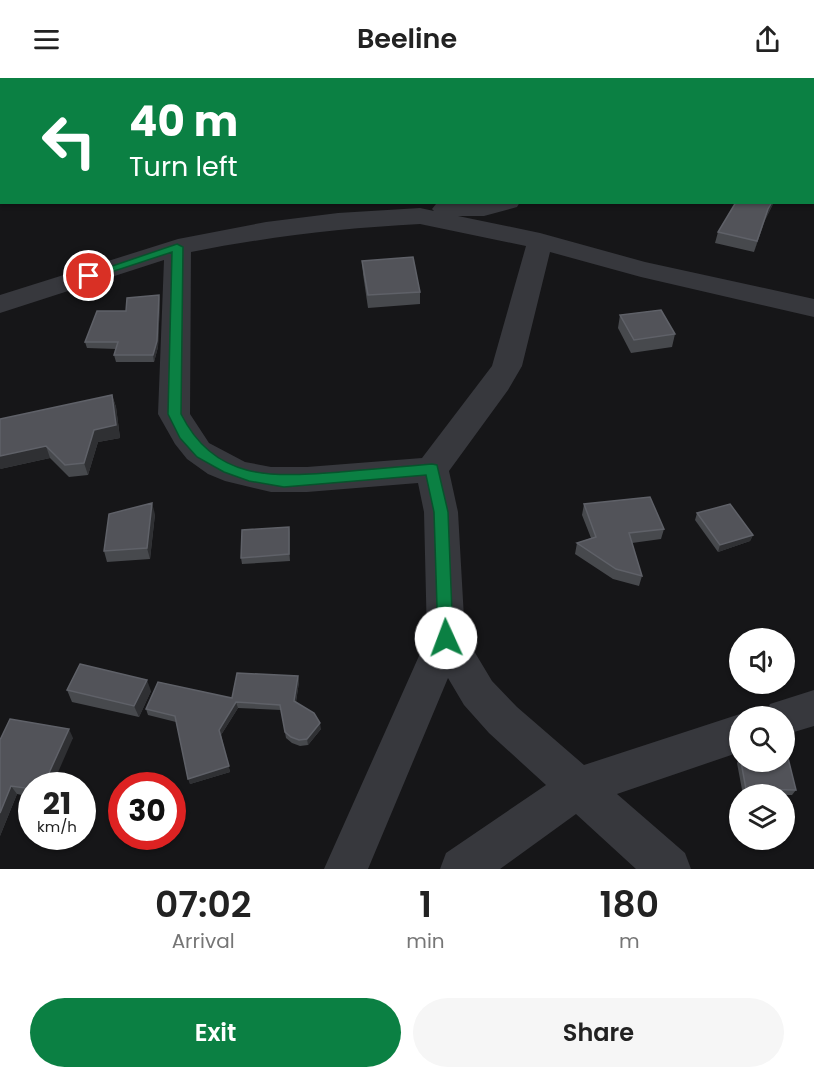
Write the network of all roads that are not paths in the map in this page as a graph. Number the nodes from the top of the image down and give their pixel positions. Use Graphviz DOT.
graph roads {
  1 [pos="497,204"];
  2 [pos="427,209"];
  3 [pos="540,241"];
  4 [pos="177,247"];
  5 [pos="0,304"];
  6 [pos="814,308"];
  7 [pos="432,469"];
  8 [pos="446,638"];
  9 [pos="814,708"];
  10 [pos="795,714"];
  11 [pos="729,737"];
  12 [pos="579,787"];
  13 [pos="346,869"];
  14 [pos="462,869"];
  15 [pos="669,869"];
  1 -- 2 [label="street"];
  2 -- 3 [label="street"];
  2 -- 4 [label="street"];
  3 -- 6 [label="street"];
  3 -- 7 [label="street"];
  4 -- 5 [label="street"];
  4 -- 7 [label="street"];
  7 -- 8 [label="street"];
  8 -- 12 [label="street"];
  8 -- 13 [label="street"];
  9 -- 10 [label="street"];
  11 -- 12 [label="street"];
  12 -- 14 [label="street"];
  12 -- 15 [label="street"];
}
